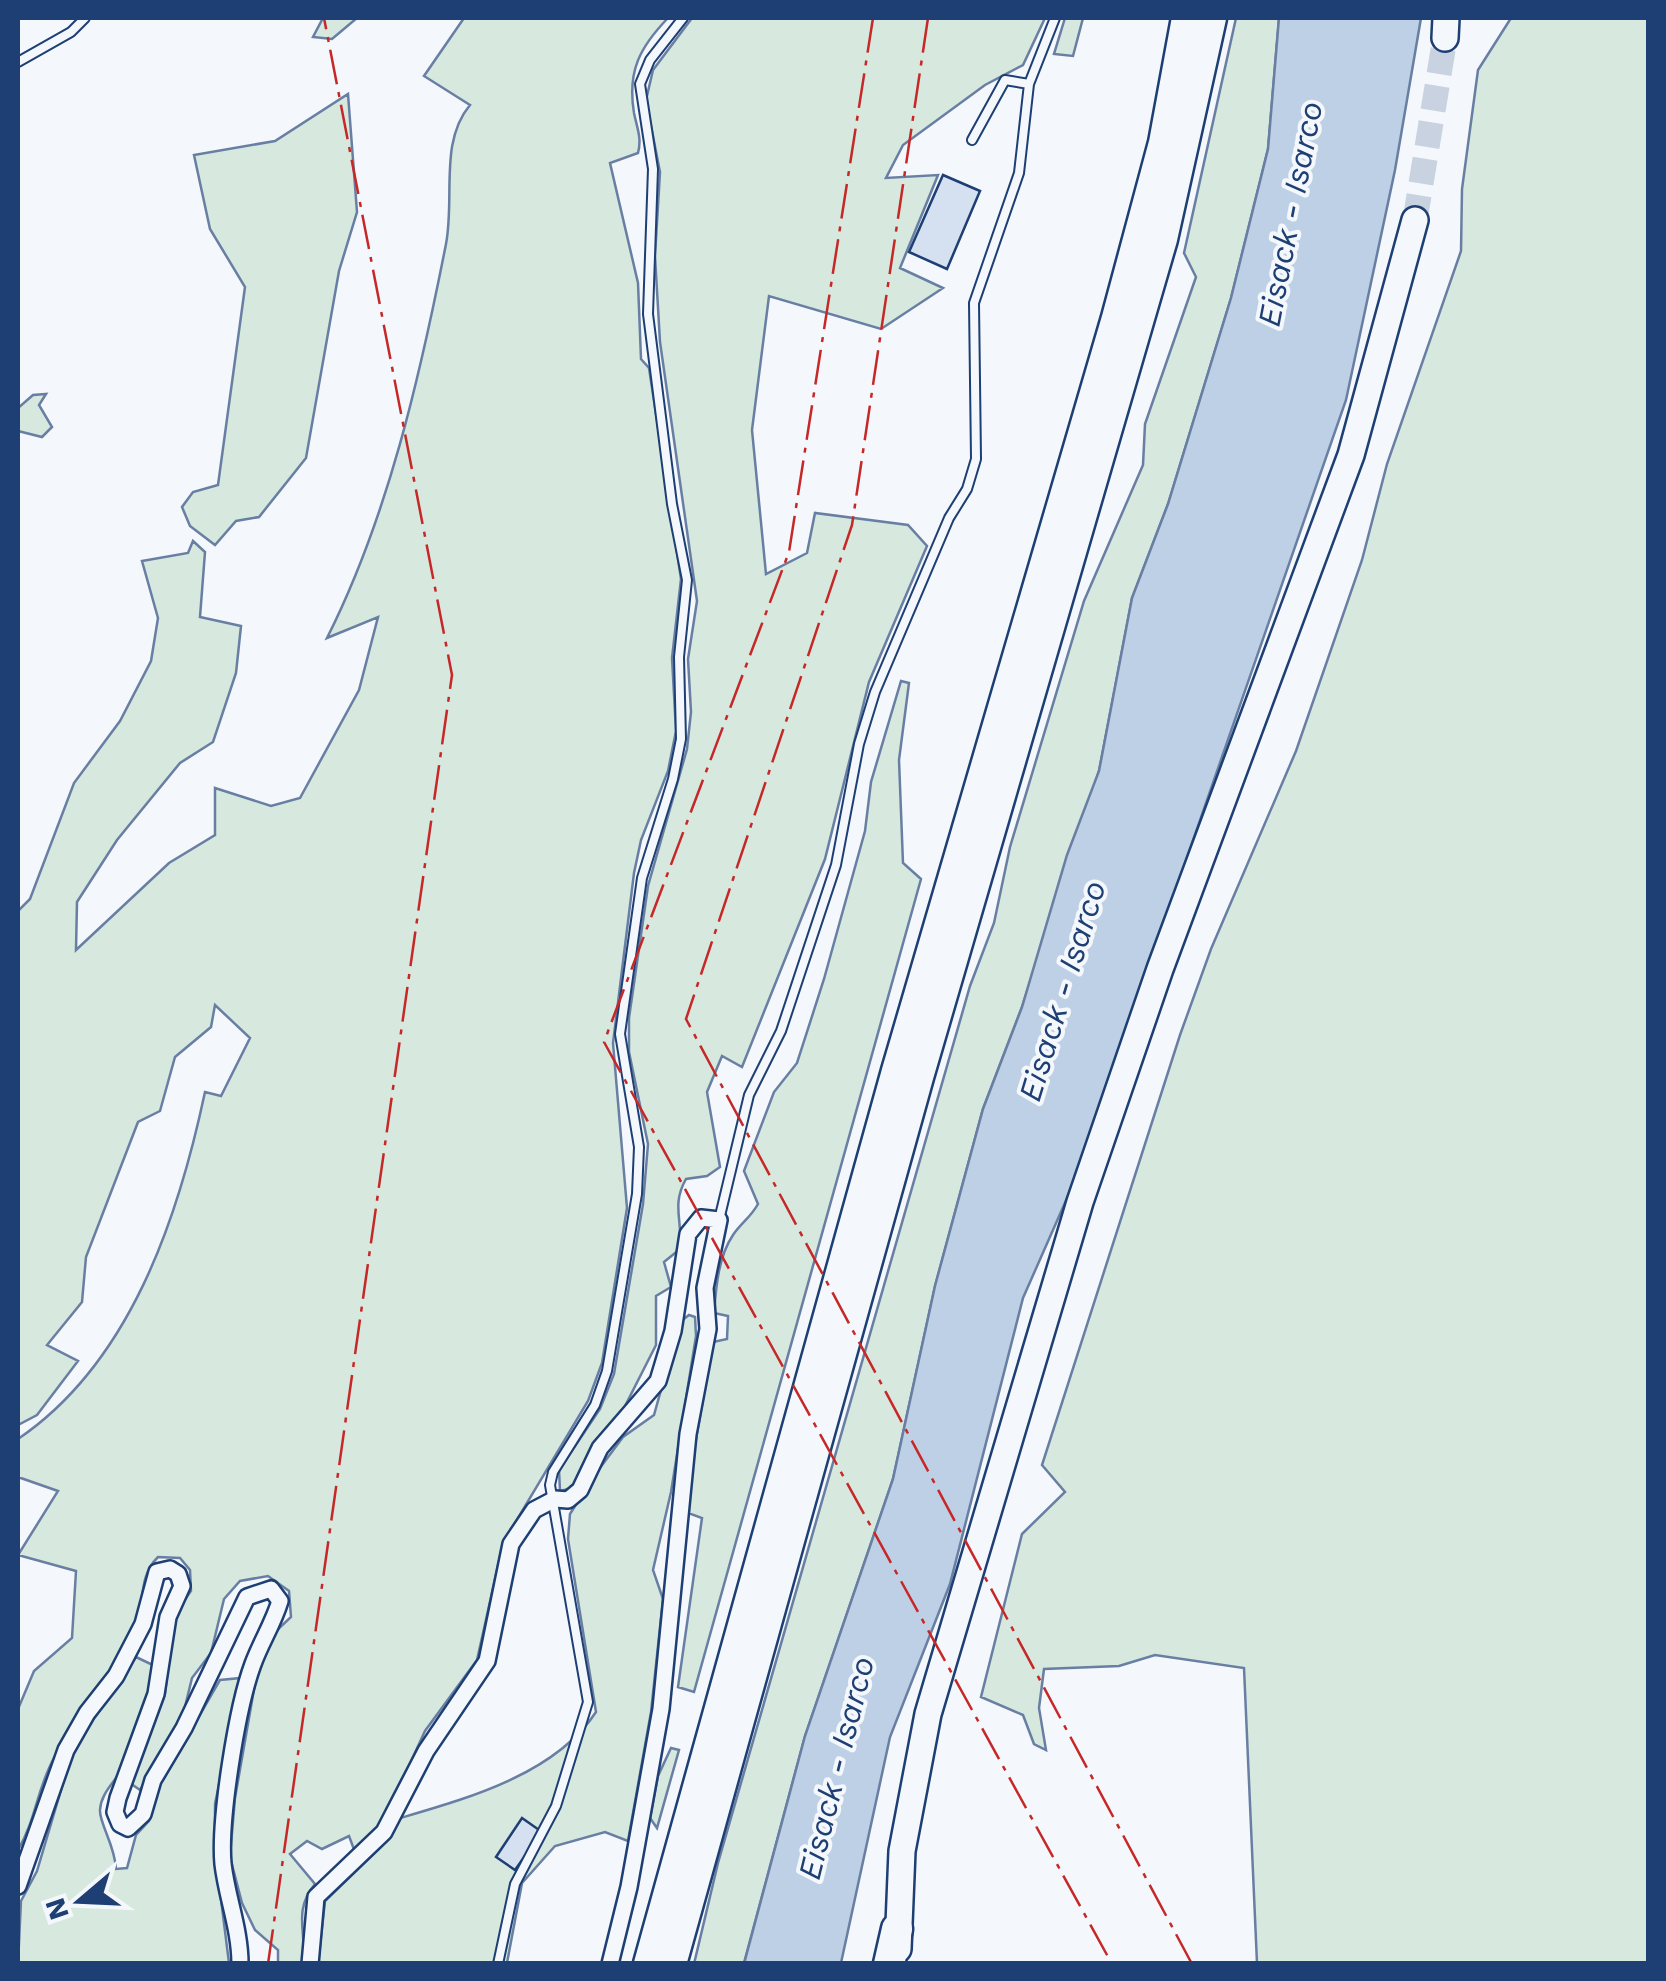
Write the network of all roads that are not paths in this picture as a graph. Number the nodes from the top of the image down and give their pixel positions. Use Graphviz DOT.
graph roads {
  1 [pos="85,18"];
  2 [pos="683,18"];
  3 [pos="1055,18"];
  4 [pos="1187,18"];
  5 [pos="1211,18"];
  6 [pos="18,62"];
  7 [pos="1030,84"];
  8 [pos="972,140"];
  9 [pos="1415,220"];
  10 [pos="719,1220"];
  11 [pos="555,1500"];
  12 [pos="18,1886"];
  13 [pos="897,1928"];
  14 [pos="240,1964"];
  15 [pos="310,1964"];
  16 [pos="498,1964"];
  17 [pos="610,1964"];
  18 [pos="649,1964"];
  19 [pos="670,1964"];
  20 [pos="889,1964"];
  21 [pos="898,1964"];
  1 -- 6 [label="lane"];
  2 -- 11 [label="lane"];
  3 -- 7 [label="lane"];
  4 -- 18 [label="highway"];
  5 -- 19 [label="highway"];
  7 -- 8 [label="lane"];
  7 -- 10 [label="lane"];
  9 -- 13 [label="main road"];
  10 -- 11 [label="street"];
  10 -- 17 [label="street"];
  11 -- 15 [label="street"];
  11 -- 16 [label="lane"];
  12 -- 14 [label="street"];
  13 -- 20 [label="highway"];
  13 -- 21 [label="main road"];
}
